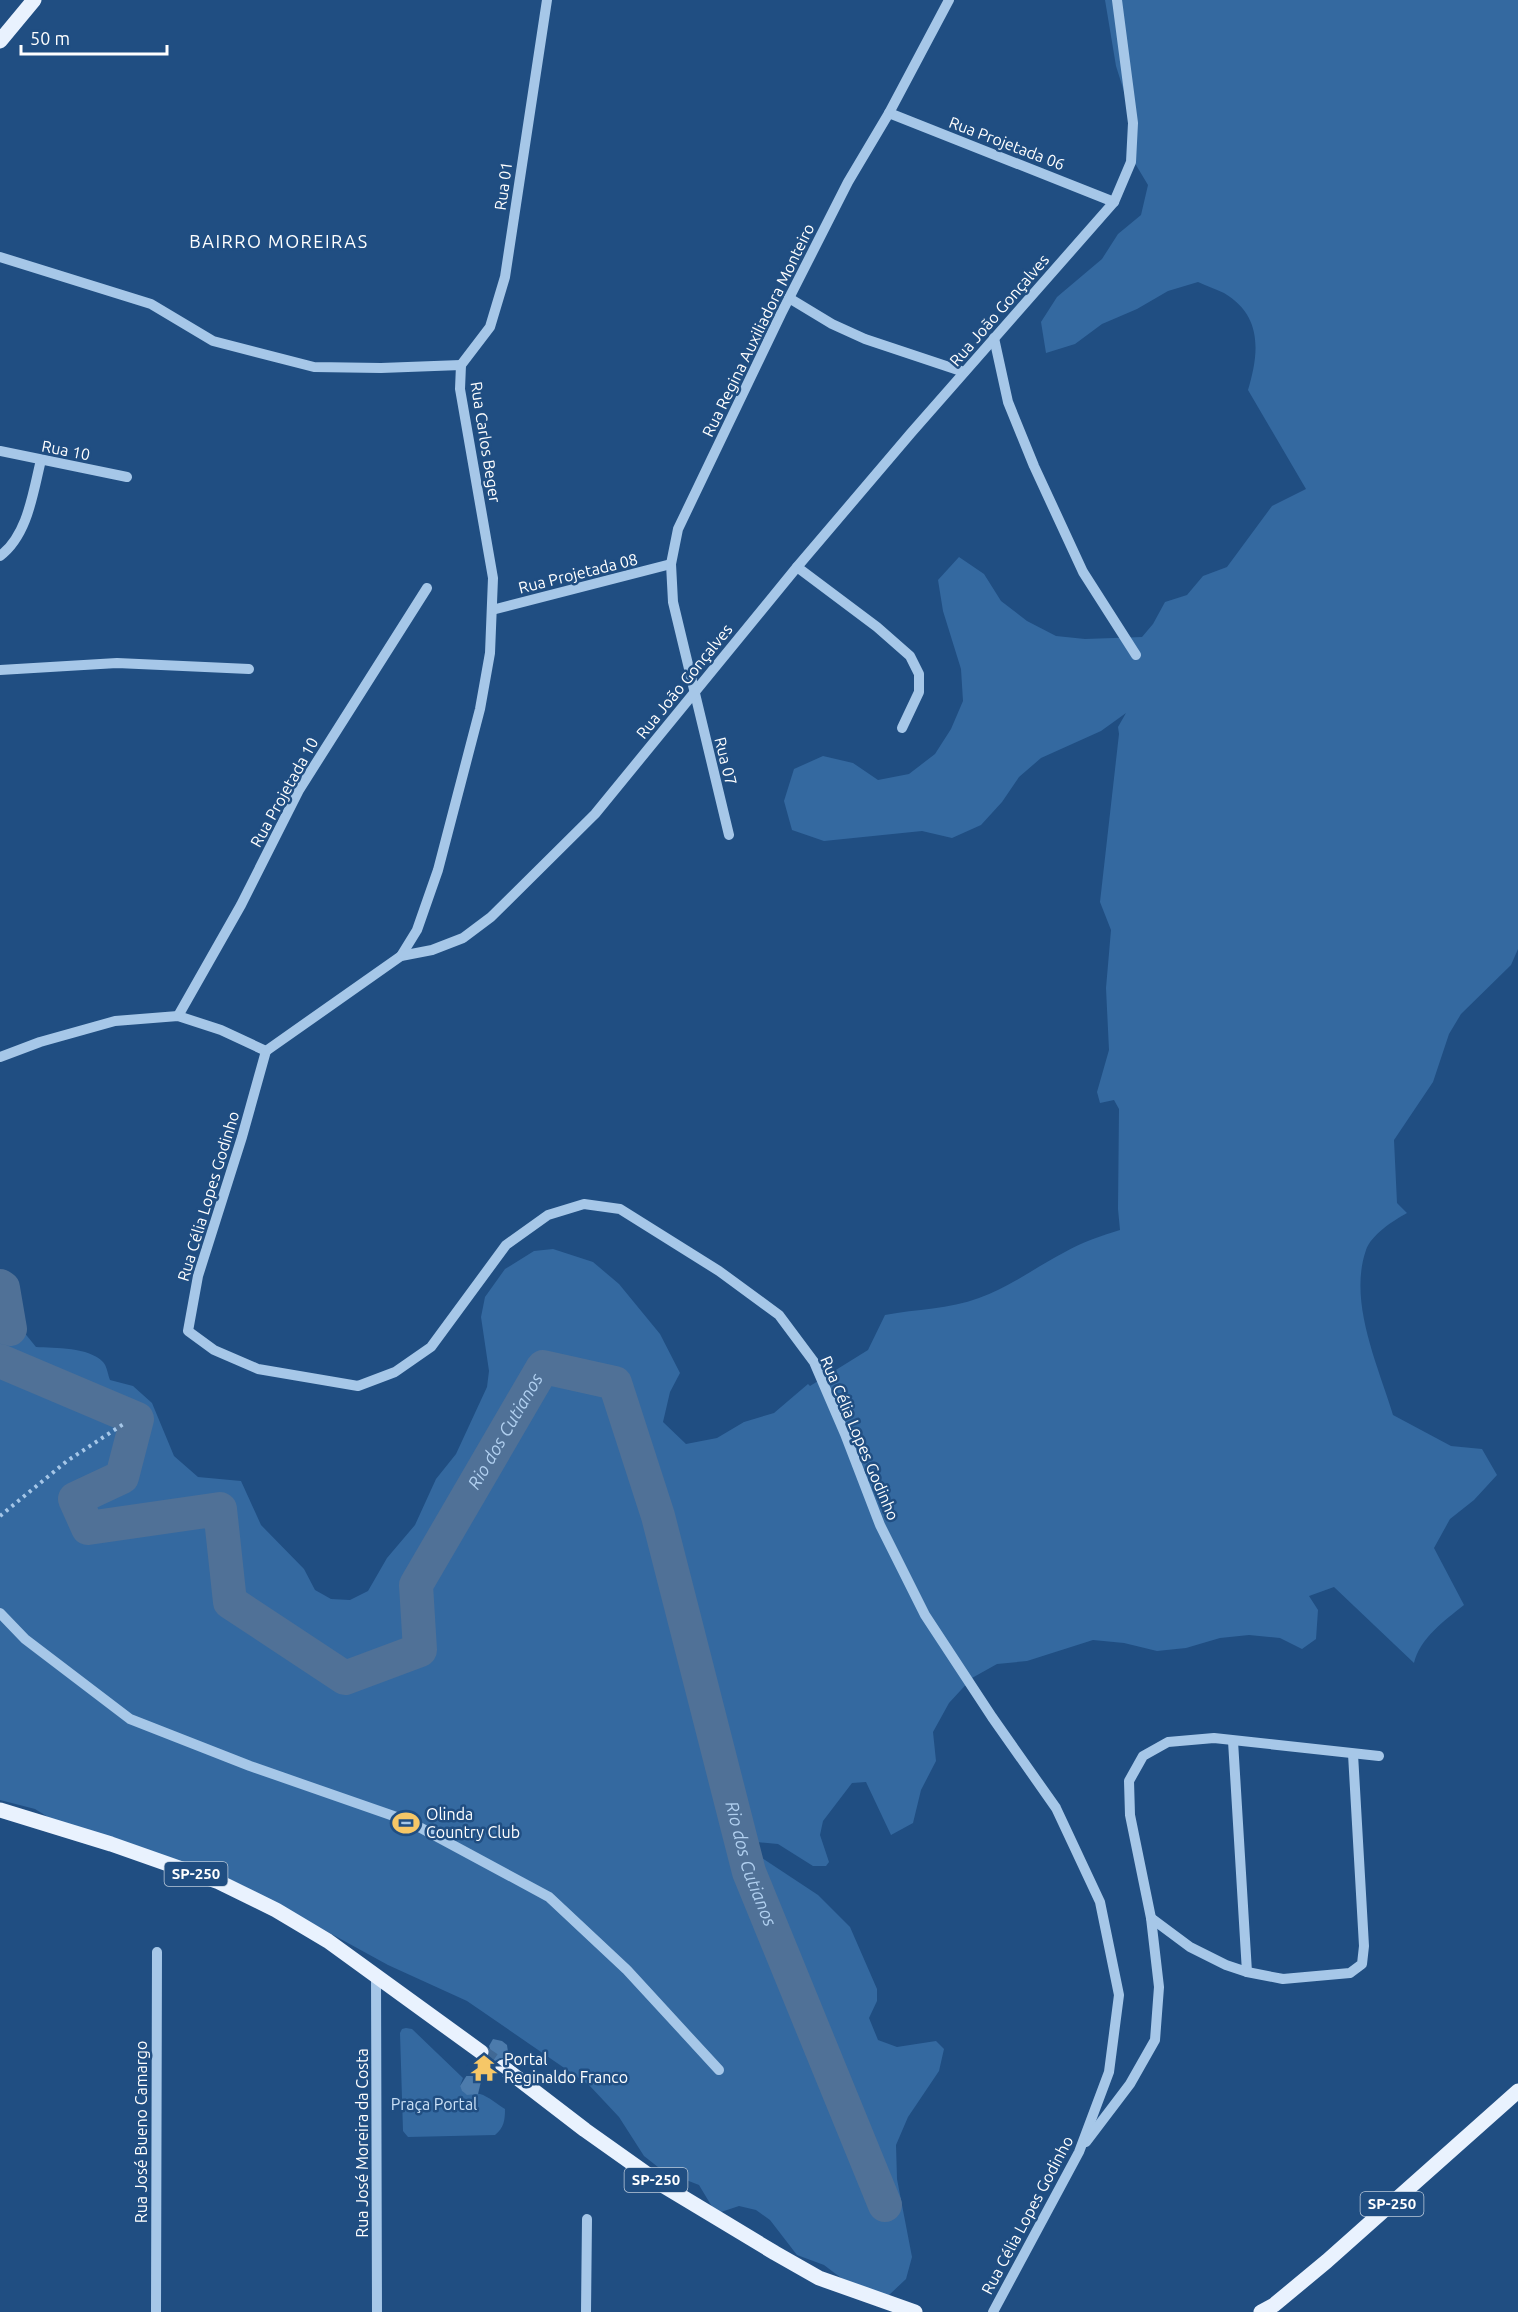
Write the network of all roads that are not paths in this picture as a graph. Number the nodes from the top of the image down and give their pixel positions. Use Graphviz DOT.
graph roads {
  1 [pos="34,0"];
  2 [pos="949,0"];
  3 [pos="1117,0"];
  4 [pos="543,2"];
  5 [pos="0,41"];
  6 [pos="889,113"];
  7 [pos="1114,202"];
  8 [pos="0,257"];
  9 [pos="789,298"];
  10 [pos="994,338"];
  11 [pos="461,365"];
  12 [pos="964,372"];
  13 [pos="0,451"];
  14 [pos="41,460"];
  15 [pos="127,477"];
  16 [pos="0,556"];
  17 [pos="671,564"];
  18 [pos="796,567"];
  19 [pos="427,588"];
  20 [pos="492,610"];
  21 [pos="1136,655"];
  22 [pos="249,669"];
  23 [pos="0,670"];
  24 [pos="694,694"];
  25 [pos="902,728"];
  26 [pos="729,835"];
  27 [pos="401,956"];
  28 [pos="178,1016"];
  29 [pos="266,1051"];
  30 [pos="0,1057"];
  31 [pos="0,1613"];
  32 [pos="1233,1740"];
  33 [pos="1353,1754"];
  34 [pos="1379,1756"];
  35 [pos="0,1810"];
  36 [pos="1151,1918"];
  37 [pos="157,1952"];
  38 [pos="1247,1972"];
  39 [pos="376,1974"];
  40 [pos="481,2052"];
  41 [pos="503,2067"];
  42 [pos="719,2070"];
  43 [pos="1518,2091"];
  44 [pos="1079,2152"];
  45 [pos="587,2219"];
  46 [pos="912,2311"];
  47 [pos="156,2312"];
  48 [pos="377,2312"];
  49 [pos="586,2312"];
  50 [pos="993,2312"];
  51 [pos="1262,2312"];
  1 -- 5 [label="main road"];
  2 -- 6 [label="street, Rua Regina Auxiliadora Monteiro"];
  3 -- 7 [label="street, Rua João Gonçalves"];
  4 -- 11 [label="street, Rua 01"];
  6 -- 7 [label="street, Rua Projetada 06"];
  6 -- 9 [label="street, Rua Regina Auxiliadora Monteiro"];
  7 -- 10 [label="street, Rua João Gonçalves"];
  8 -- 11 [label="street, Rua Carlos Beger"];
  9 -- 12 [label="street"];
  9 -- 17 [label="street, Rua Regina Auxiliadora Monteiro"];
  10 -- 12 [label="street, Rua João Gonçalves"];
  10 -- 21 [label="street"];
  11 -- 20 [label="street, Rua Carlos Beger"];
  12 -- 18 [label="street, Rua João Gonçalves"];
  13 -- 14 [label="street, Rua 10"];
  14 -- 15 [label="street, Rua 10"];
  14 -- 16 [label="street"];
  17 -- 20 [label="street, Rua Projetada 08"];
  17 -- 24 [label="street, Rua Regina Auxiliadora Monteiro"];
  18 -- 24 [label="street, Rua João Gonçalves"];
  18 -- 25 [label="street"];
  19 -- 28 [label="street, Rua Projetada 10"];
  20 -- 27 [label="street, Rua Carlos Beger"];
  22 -- 23 [label="street"];
  24 -- 26 [label="street, Rua 07"];
  24 -- 27 [label="street, Rua João Gonçalves"];
  27 -- 29 [label="street, Rua João Gonçalves"];
  28 -- 29 [label="street"];
  28 -- 30 [label="street"];
  29 -- 44 [label="street, Rua Célia Lopes Godinho"];
  31 -- 42 [label="street"];
  32 -- 33 [label="street"];
  32 -- 36 [label="street"];
  32 -- 38 [label="street"];
  33 -- 34 [label="street"];
  33 -- 38 [label="street"];
  35 -- 39 [label="main road, SP-250"];
  36 -- 38 [label="street"];
  36 -- 44 [label="street"];
  37 -- 47 [label="street, Rua José Bueno Camargo"];
  39 -- 40 [label="main road, SP-250"];
  39 -- 48 [label="street, Rua José Moreira da Costa"];
  41 -- 46 [label="main road, SP-250"];
  43 -- 51 [label="main road, SP-250"];
  44 -- 50 [label="street, Rua Célia Lopes Godinho"];
  45 -- 49 [label="street"];
}
